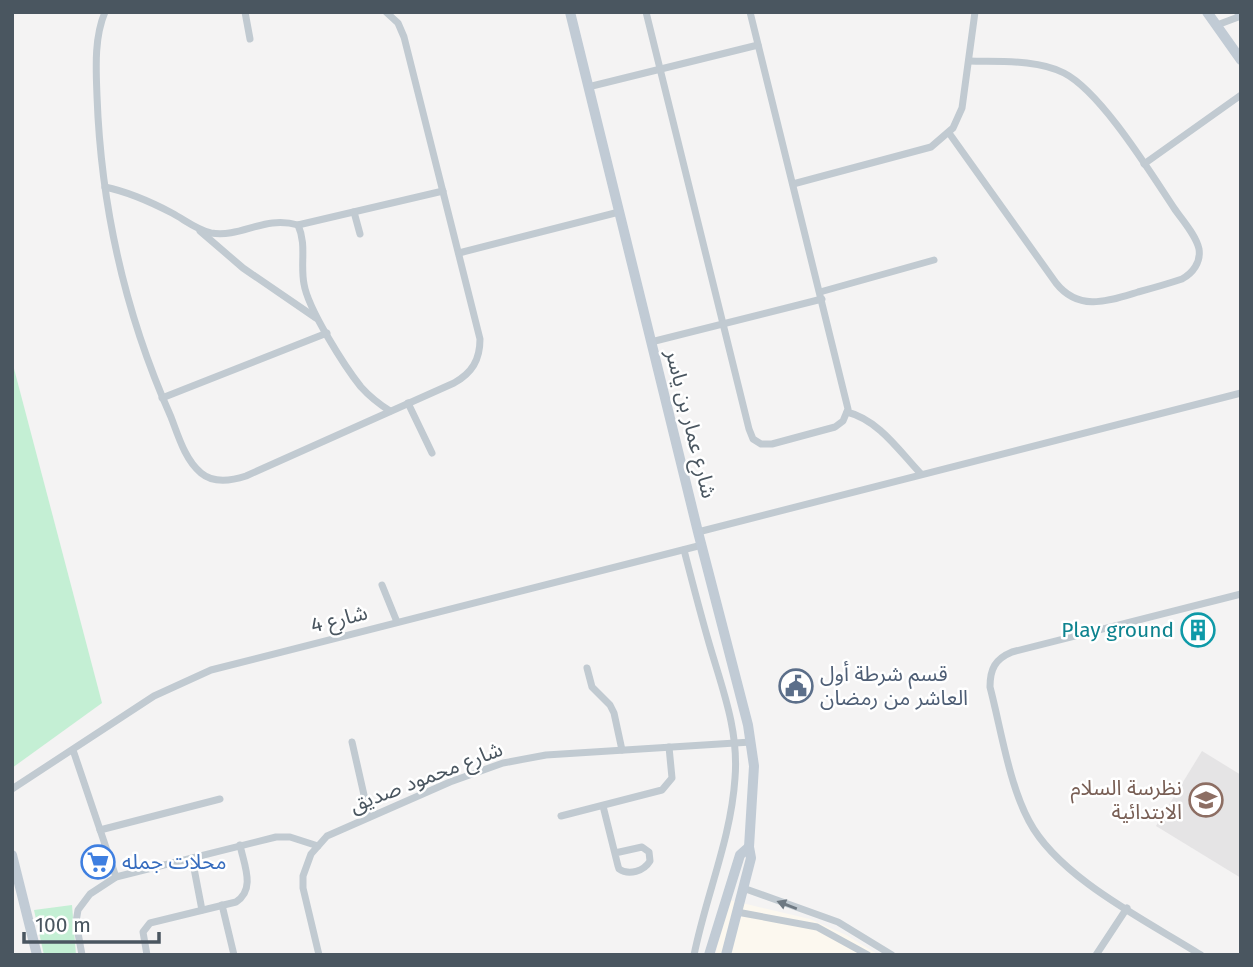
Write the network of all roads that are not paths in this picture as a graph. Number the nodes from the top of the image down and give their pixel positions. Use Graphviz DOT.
graph roads {
  1 [pos="105,12"];
  2 [pos="245,12"];
  3 [pos="386,12"];
  4 [pos="570,12"];
  5 [pos="646,12"];
  6 [pos="750,12"];
  7 [pos="975,12"];
  8 [pos="1206,12"];
  9 [pos="1240,14"];
  10 [pos="1217,25"];
  11 [pos="250,39"];
  12 [pos="758,45"];
  13 [pos="1241,60"];
  14 [pos="969,61"];
  15 [pos="660,69"];
  16 [pos="588,87"];
  17 [pos="1241,95"];
  18 [pos="948,133"];
  19 [pos="1144,164"];
  20 [pos="793,184"];
  21 [pos="105,187"];
  22 [pos="443,191"];
  23 [pos="354,212"];
  24 [pos="619,212"];
  25 [pos="298,225"];
  26 [pos="197,228"];
  27 [pos="360,233"];
  28 [pos="459,253"];
  29 [pos="934,260"];
  30 [pos="821,295"];
  31 [pos="320,320"];
  32 [pos="723,324"];
  33 [pos="327,333"];
  34 [pos="651,342"];
  35 [pos="1241,393"];
  36 [pos="162,398"];
  37 [pos="408,403"];
  38 [pos="390,411"];
  39 [pos="848,412"];
  40 [pos="432,453"];
  41 [pos="921,474"];
  42 [pos="698,532"];
  43 [pos="702,545"];
  44 [pos="684,550"];
  45 [pos="382,585"];
  46 [pos="1241,593"];
  47 [pos="397,622"];
  48 [pos="587,668"];
  49 [pos="352,742"];
  50 [pos="751,742"];
  51 [pos="735,743"];
  52 [pos="669,747"];
  53 [pos="73,750"];
  54 [pos="622,750"];
  55 [pos="12,789"];
  56 [pos="220,799"];
  57 [pos="603,806"];
  58 [pos="561,816"];
  59 [pos="369,817"];
  60 [pos="100,830"];
  61 [pos="240,845"];
  62 [pos="318,846"];
  63 [pos="749,847"];
  64 [pos="615,853"];
  65 [pos="12,855"];
  66 [pos="192,858"];
  67 [pos="116,877"];
  68 [pos="743,888"];
  69 [pos="222,905"];
  70 [pos="1127,908"];
  71 [pos="202,910"];
  72 [pos="737,912"];
  73 [pos="821,916"];
  74 [pos="817,927"];
  75 [pos="37,955"];
  76 [pos="82,955"];
  77 [pos="147,955"];
  78 [pos="234,955"];
  79 [pos="319,955"];
  80 [pos="694,955"];
  81 [pos="709,955"];
  82 [pos="726,955"];
  83 [pos="868,955"];
  84 [pos="892,955"];
  85 [pos="1096,955"];
  86 [pos="1201,955"];
  1 -- 21 [label="street"];
  2 -- 11 [label="street"];
  3 -- 22 [label="street"];
  4 -- 16 [label="street, شارع عمار بن ياسر"];
  5 -- 15 [label="street"];
  6 -- 12 [label="street"];
  7 -- 14 [label="street"];
  8 -- 10 [label="street"];
  9 -- 10 [label="street"];
  10 -- 13 [label="street"];
  12 -- 15 [label="street"];
  12 -- 20 [label="street"];
  14 -- 18 [label="street"];
  14 -- 19 [label="street"];
  15 -- 16 [label="street"];
  15 -- 32 [label="street"];
  16 -- 24 [label="street, شارع عمار بن ياسر"];
  17 -- 19 [label="street"];
  18 -- 19 [label="street"];
  18 -- 20 [label="street"];
  20 -- 30 [label="street"];
  21 -- 26 [label="street"];
  21 -- 36 [label="street"];
  22 -- 23 [label="street"];
  22 -- 28 [label="street"];
  23 -- 25 [label="street"];
  23 -- 27 [label="street"];
  24 -- 28 [label="street"];
  24 -- 34 [label="street, شارع عمار بن ياسر"];
  25 -- 26 [label="street"];
  25 -- 31 [label="street"];
  26 -- 31 [label="street"];
  28 -- 37 [label="street"];
  29 -- 30 [label="street"];
  30 -- 32 [label="street"];
  30 -- 39 [label="street"];
  31 -- 33 [label="street"];
  32 -- 34 [label="street"];
  32 -- 39 [label="street"];
  33 -- 36 [label="street"];
  33 -- 38 [label="street"];
  34 -- 42 [label="street, شارع عمار بن ياسر"];
  35 -- 41 [label="street"];
  36 -- 38 [label="street"];
  37 -- 38 [label="street"];
  37 -- 40 [label="street"];
  39 -- 41 [label="street"];
  41 -- 42 [label="street"];
  42 -- 43 [label="street, شارع عمار بن ياسر"];
  43 -- 44 [label="street, شارع 4"];
  43 -- 50 [label="street, شارع عمار بن ياسر"];
  44 -- 47 [label="street, شارع 4"];
  44 -- 51 [label="street"];
  45 -- 47 [label="street"];
  46 -- 70 [label="street"];
  47 -- 53 [label="street, شارع 4"];
  48 -- 54 [label="street"];
  49 -- 59 [label="street"];
  50 -- 51 [label="street, شارع محمود صديق"];
  50 -- 63 [label="street, شارع عمار بن ياسر"];
  51 -- 52 [label="street, شارع محمود صديق"];
  51 -- 80 [label="street"];
  52 -- 54 [label="street, شارع محمود صديق"];
  52 -- 57 [label="street"];
  53 -- 55 [label="street, شارع 4"];
  53 -- 60 [label="street"];
  54 -- 59 [label="street, شارع محمود صديق"];
  56 -- 60 [label="street"];
  57 -- 58 [label="street"];
  57 -- 64 [label="street"];
  59 -- 62 [label="street, شارع محمود صديق"];
  60 -- 67 [label="street"];
  61 -- 62 [label="street"];
  61 -- 66 [label="street"];
  61 -- 69 [label="street"];
  62 -- 79 [label="street"];
  63 -- 68 [label="street, شارع عمار بن ياسر"];
  63 -- 81 [label="street, شارع عمار بن ياسر"];
  64 -- 64 [label="street"];
  65 -- 75 [label="street"];
  66 -- 67 [label="street"];
  66 -- 71 [label="street"];
  67 -- 76 [label="street"];
  68 -- 72 [label="street, شارع عمار بن ياسر"];
  73 -- 68 [label="street, one-way"];
  69 -- 71 [label="street"];
  69 -- 78 [label="street"];
  70 -- 85 [label="street"];
  70 -- 86 [label="street"];
  71 -- 77 [label="street"];
  72 -- 74 [label="street"];
  72 -- 82 [label="street, شارع عمار بن ياسر"];
  73 -- 74 [label="street"];
  73 -- 84 [label="street"];
  74 -- 83 [label="street"];
}
